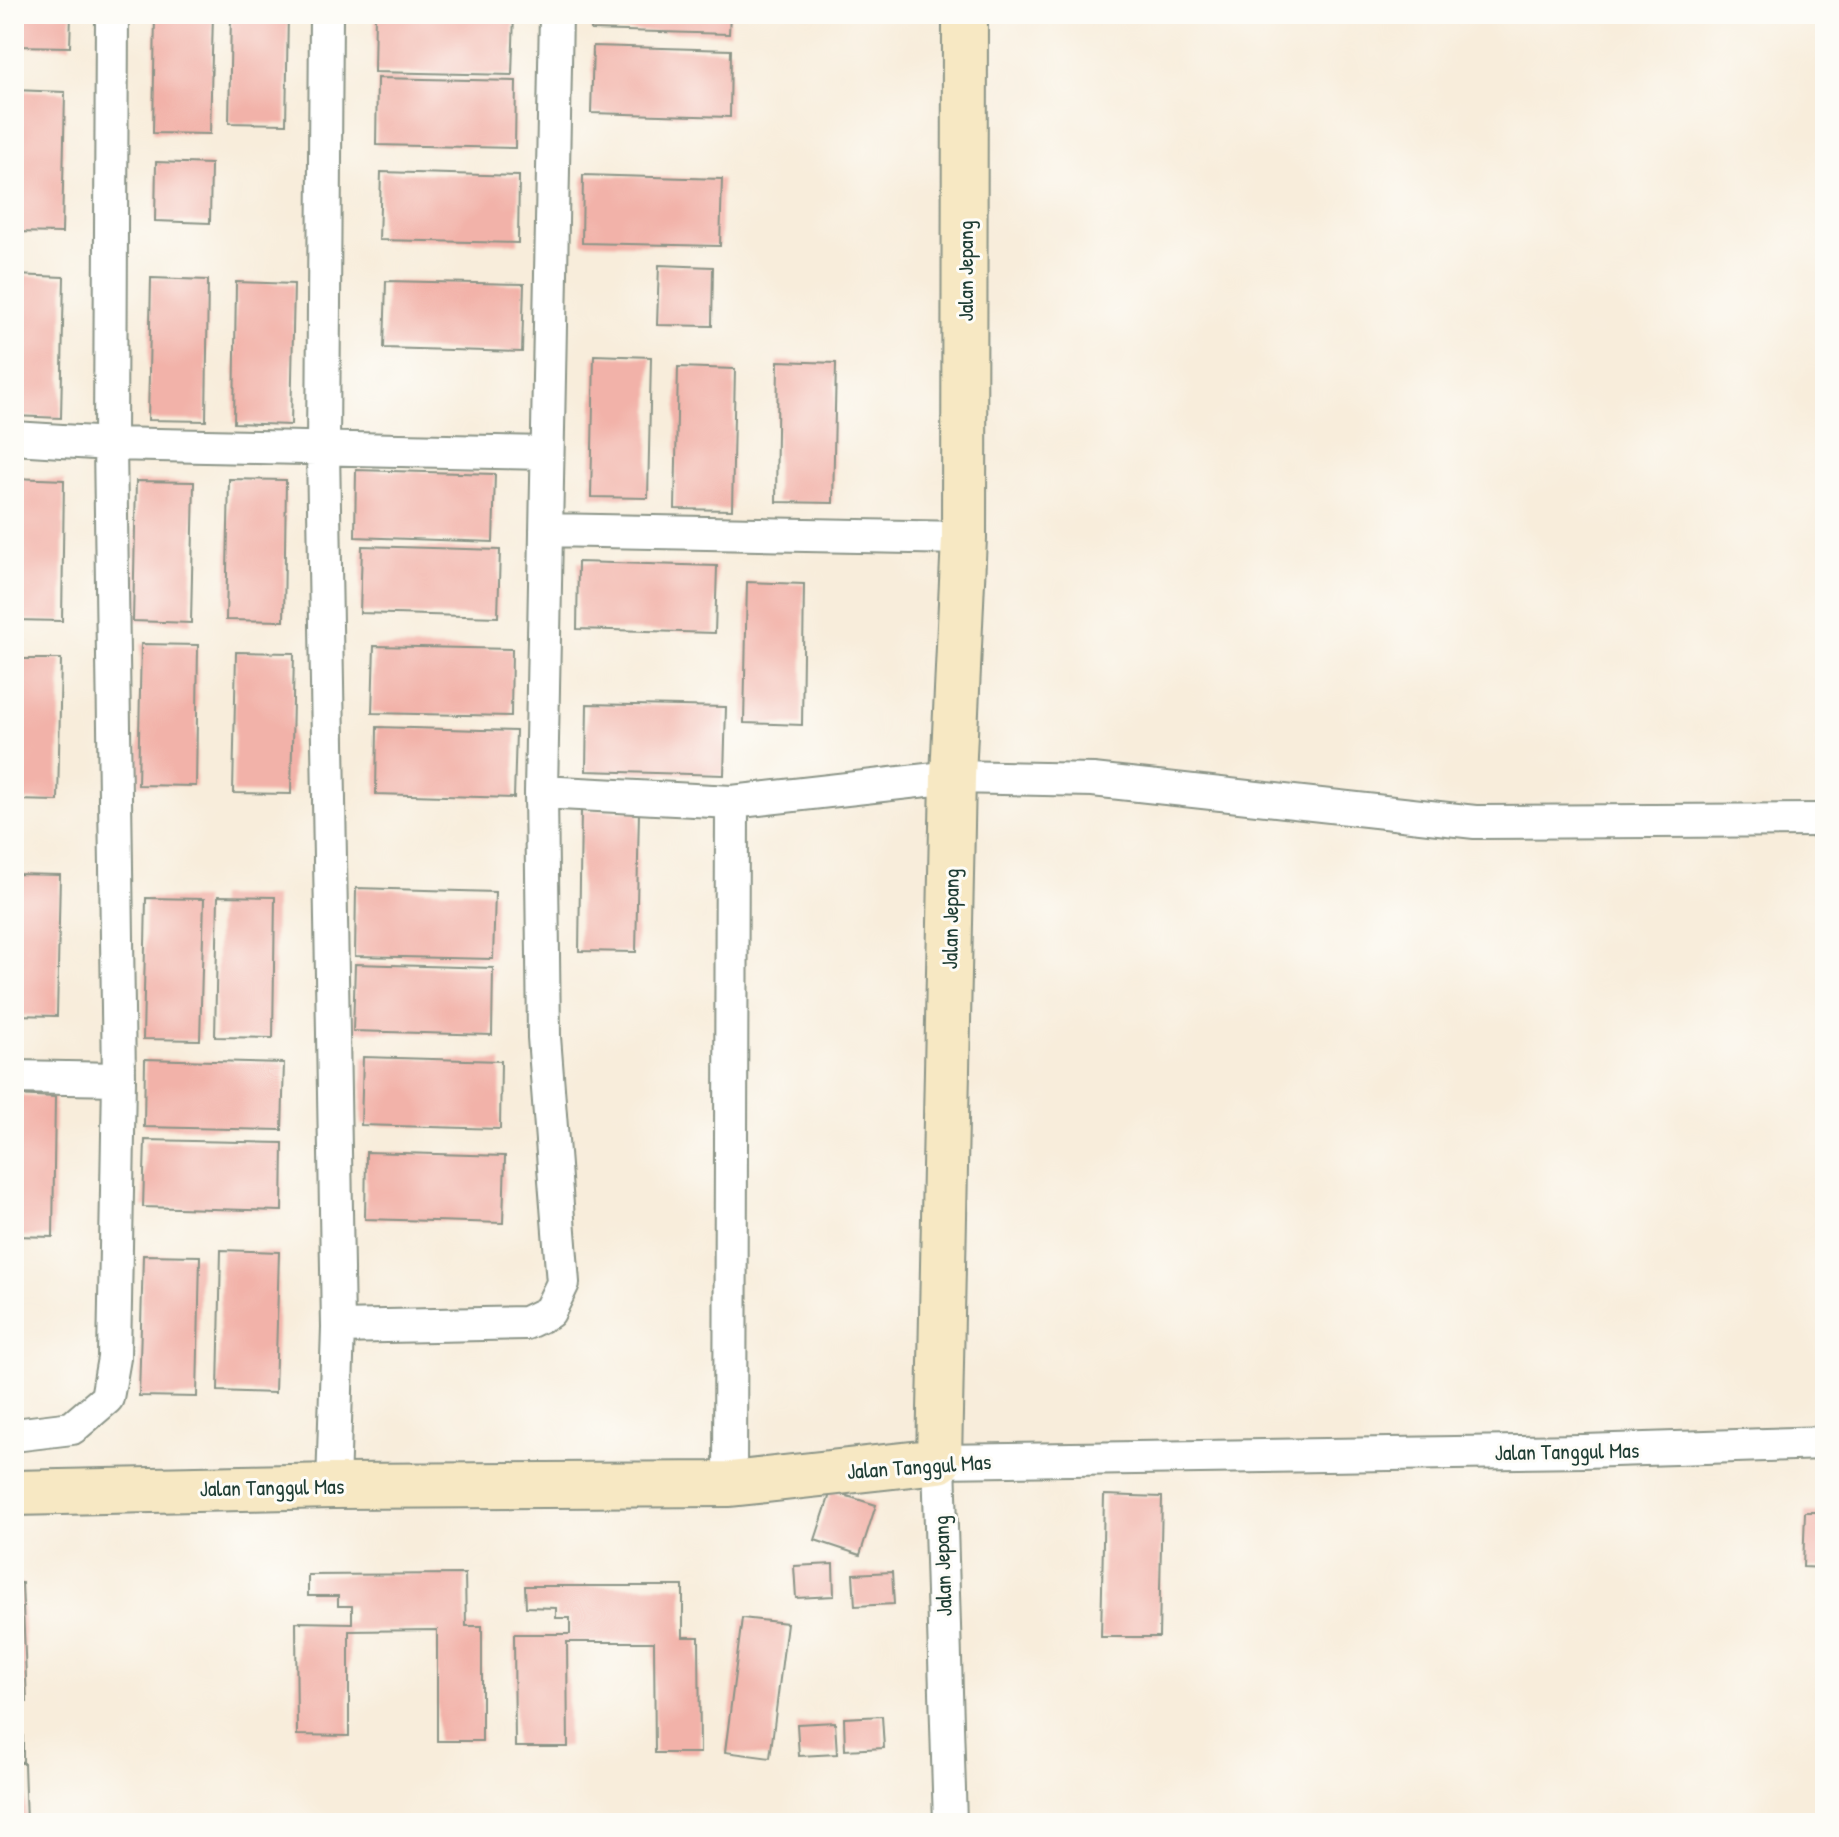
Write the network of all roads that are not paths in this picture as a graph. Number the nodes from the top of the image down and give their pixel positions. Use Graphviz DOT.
graph roads {
  1 [pos="112,14"];
  2 [pos="326,14"];
  3 [pos="556,14"];
  4 [pos="965,14"];
  5 [pos="14,438"];
  6 [pos="110,444"];
  7 [pos="323,449"];
  8 [pos="547,453"];
  9 [pos="546,530"];
  10 [pos="964,538"];
  11 [pos="953,777"];
  12 [pos="541,792"];
  13 [pos="732,802"];
  14 [pos="1825,820"];
  15 [pos="14,1077"];
  16 [pos="119,1079"];
  17 [pos="338,1327"];
  18 [pos="14,1435"];
  19 [pos="1825,1443"];
  20 [pos="939,1461"];
  21 [pos="730,1484"];
  22 [pos="333,1486"];
  23 [pos="14,1493"];
  24 [pos="950,1823"];
  1 -- 6 [label="street"];
  2 -- 7 [label="street"];
  3 -- 8 [label="street"];
  4 -- 10 [label="street, Jalan Jepang"];
  5 -- 6 [label="street"];
  6 -- 7 [label="street"];
  6 -- 16 [label="street"];
  7 -- 8 [label="street"];
  7 -- 17 [label="street"];
  8 -- 9 [label="street"];
  9 -- 10 [label="street"];
  9 -- 12 [label="street"];
  10 -- 11 [label="street, Jalan Jepang"];
  11 -- 13 [label="street"];
  11 -- 14 [label="street"];
  11 -- 20 [label="street, Jalan Jepang"];
  12 -- 13 [label="street"];
  12 -- 17 [label="street"];
  13 -- 21 [label="street"];
  15 -- 16 [label="street"];
  16 -- 18 [label="street"];
  17 -- 22 [label="street"];
  19 -- 20 [label="street, Jalan Tanggul Mas"];
  20 -- 21 [label="street, Jalan Tanggul Mas"];
  20 -- 24 [label="street, Jalan Jepang"];
  21 -- 22 [label="street, Jalan Tanggul Mas"];
  22 -- 23 [label="street, Jalan Tanggul Mas"];
}
